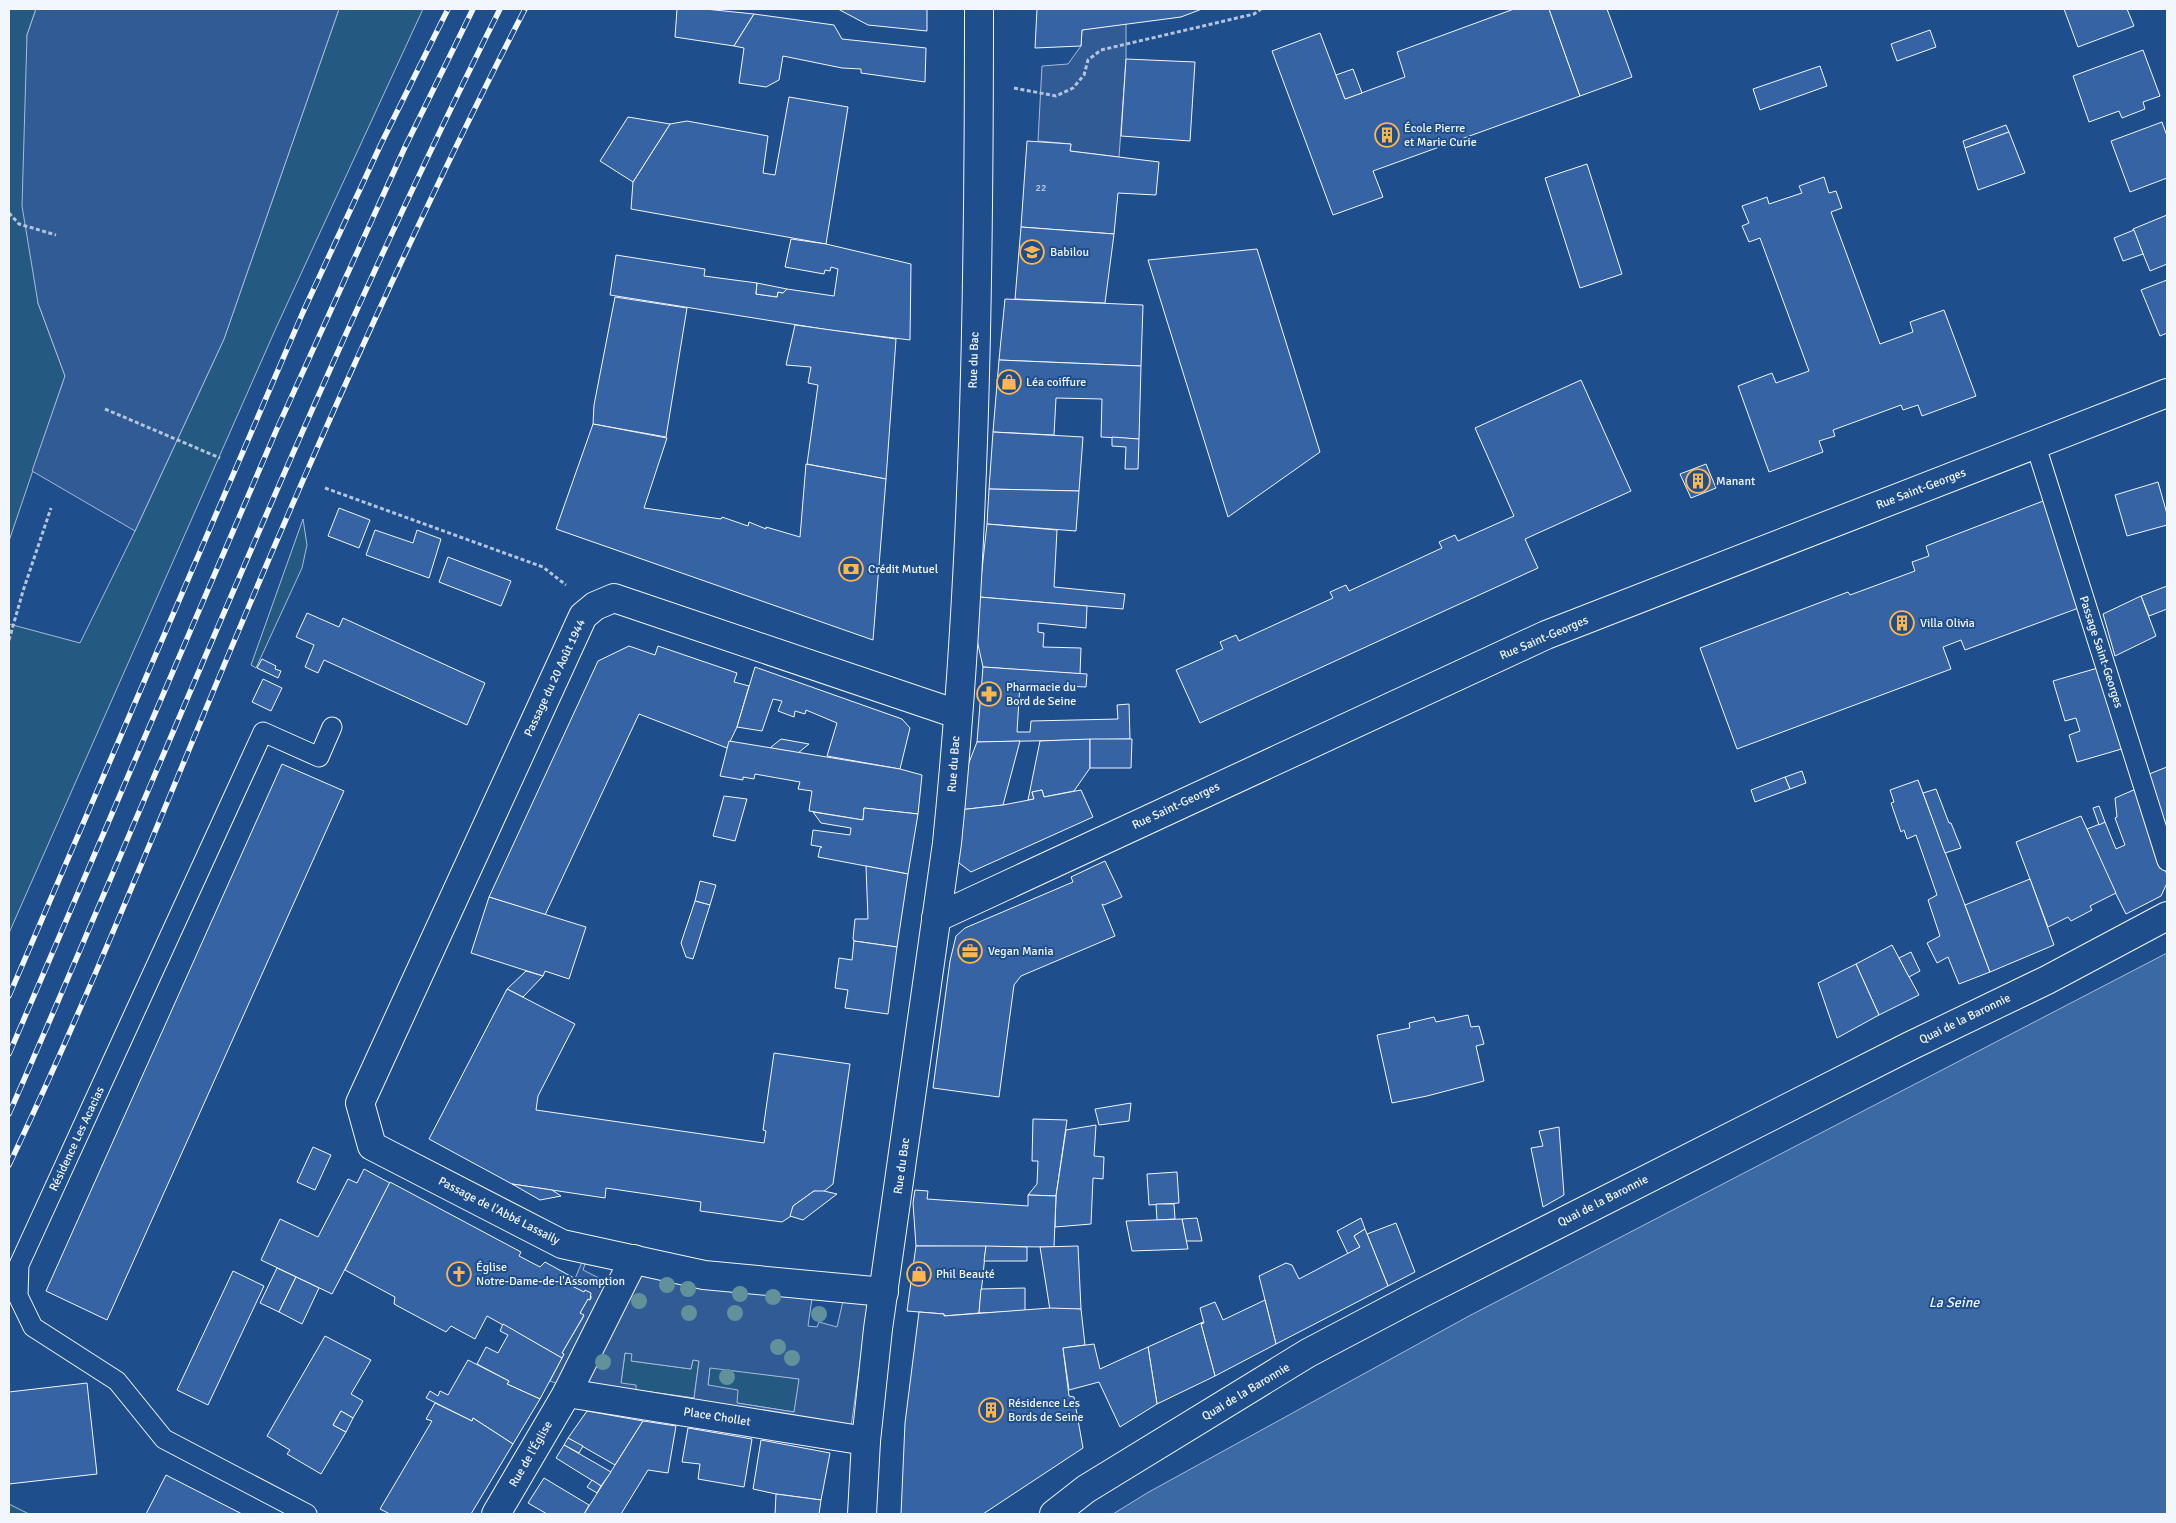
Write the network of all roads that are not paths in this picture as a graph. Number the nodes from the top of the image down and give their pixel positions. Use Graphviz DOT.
graph roads {
  1 [pos="980,9"];
  2 [pos="2167,393"];
  3 [pos="2035,444"];
  4 [pos="957,714"];
  5 [pos="332,727"];
  6 [pos="2167,861"];
  7 [pos="2167,916"];
  8 [pos="936,918"];
  9 [pos="360,1103"];
  10 [pos="634,1258"];
  11 [pos="884,1292"];
  12 [pos="567,1393"];
  13 [pos="866,1441"];
  14 [pos="307,1514"];
  15 [pos="496,1514"];
  16 [pos="862,1514"];
  17 [pos="1054,1514"];
  1 -- 4 [label="street, Rue du Bac"];
  2 -- 3 [label="street, Rue Saint-Georges"];
  3 -- 6 [label="lane, Passage Saint-Georges"];
  3 -- 8 [label="street, Rue Saint-Georges"];
  4 -- 8 [label="street, Rue du Bac"];
  4 -- 9 [label="street, Passage du 20 Août 1944"];
  5 -- 14 [label="lane, Résidence Les Acacias"];
  7 -- 17 [label="street, Quai de la Baronnie"];
  8 -- 11 [label="street, Rue du Bac"];
  9 -- 10 [label="street, Passage de l'Abbé Lassaily"];
  10 -- 11 [label="street, Passage de l'Abbé Lassaily"];
  10 -- 12 [label="street, Rue de l'Église"];
  11 -- 13 [label="street, Rue du Bac"];
  12 -- 13 [label="street, Place Chollet"];
  12 -- 15 [label="street, Rue de l'Église"];
  13 -- 16 [label="street, Rue du Bac"];
}
